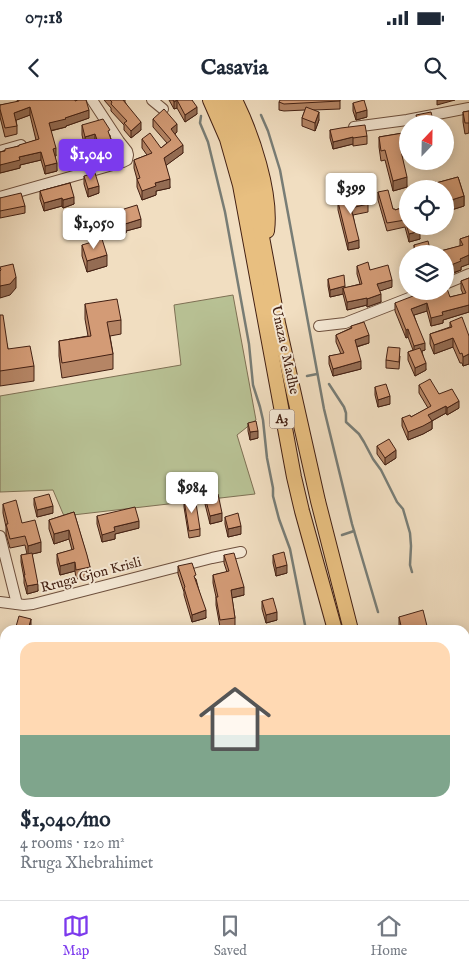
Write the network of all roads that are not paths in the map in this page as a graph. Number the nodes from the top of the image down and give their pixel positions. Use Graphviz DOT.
graph roads {
  1 [pos="92,100"];
  2 [pos="152,100"];
  3 [pos="201,100"];
  4 [pos="210,100"];
  5 [pos="224,100"];
  6 [pos="235,100"];
  7 [pos="469,108"];
  8 [pos="163,109"];
  9 [pos="343,129"];
  10 [pos="21,145"];
  11 [pos="0,151"];
  12 [pos="0,197"];
  13 [pos="243,205"];
  14 [pos="264,247"];
  15 [pos="469,274"];
  16 [pos="454,280"];
  17 [pos="404,300"];
  18 [pos="319,326"];
  19 [pos="0,536"];
  20 [pos="241,552"];
  21 [pos="0,602"];
  22 [pos="17,604"];
  23 [pos="334,625"];
  24 [pos="350,625"];
  1 -- 12 [label="street"];
  2 -- 8 [label="street"];
  3 -- 13 [label="highway"];
  4 -- 13 [label="highway, Unaza e Madhe / A3"];
  5 -- 14 [label="highway, Unaza e Madhe / A3"];
  6 -- 14 [label="highway"];
  7 -- 9 [label="street"];
  10 -- 11 [label="street"];
  13 -- 23 [label="highway, Unaza e Madhe / A3"];
  14 -- 24 [label="highway, Unaza e Madhe / A3"];
  15 -- 16 [label="street"];
  17 -- 18 [label="street"];
  19 -- 22 [label="street"];
  20 -- 22 [label="street, Rruga Gjon Krisli"];
  21 -- 22 [label="street, Rruga Gjon Krisli"];
}
